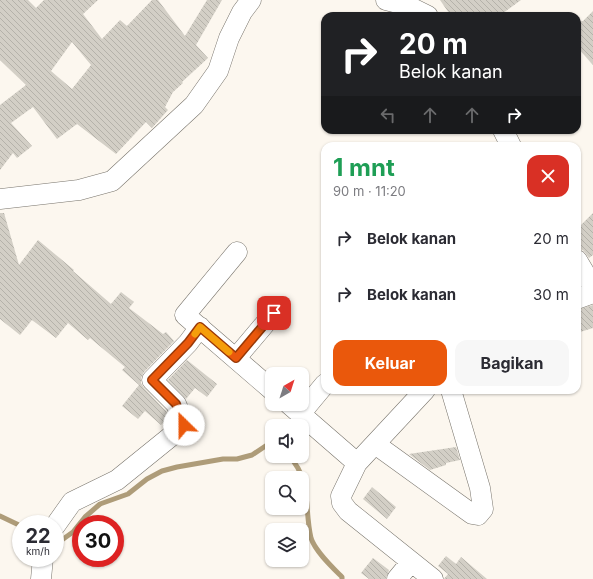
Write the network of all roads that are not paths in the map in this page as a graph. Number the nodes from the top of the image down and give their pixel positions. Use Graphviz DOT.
graph roads {
  1 [pos="251,0"];
  2 [pos="386,0"];
  3 [pos="420,12"];
  4 [pos="0,199"];
  5 [pos="237,252"];
  6 [pos="581,267"];
  7 [pos="593,287"];
  8 [pos="593,293"];
  9 [pos="581,298"];
  10 [pos="274,313"];
  11 [pos="200,327"];
  12 [pos="236,358"];
  13 [pos="265,384"];
  14 [pos="321,387"];
  15 [pos="421,394"];
  16 [pos="452,394"];
  17 [pos="309,397"];
  18 [pos="296,411"];
  19 [pos="375,444"];
  20 [pos="357,463"];
  21 [pos="63,515"];
  22 [pos="412,562"];
  23 [pos="42,567"];
  24 [pos="41,579"];
  25 [pos="396,579"];
  26 [pos="433,579"];
  1 -- 4 [label="street"];
  2 -- 3 [label="street"];
  5 -- 11 [label="street"];
  6 -- 7 [label="street"];
  8 -- 9 [label="street"];
  10 -- 12 [label="street"];
  11 -- 12 [label="street"];
  11 -- 21 [label="street"];
  12 -- 13 [label="street"];
  14 -- 17 [label="street"];
  15 -- 19 [label="street"];
  16 -- 19 [label="street"];
  18 -- 20 [label="street"];
  19 -- 20 [label="street"];
  20 -- 22 [label="street"];
  22 -- 25 [label="street"];
  22 -- 26 [label="street"];
  23 -- 24 [label="street"];
}
